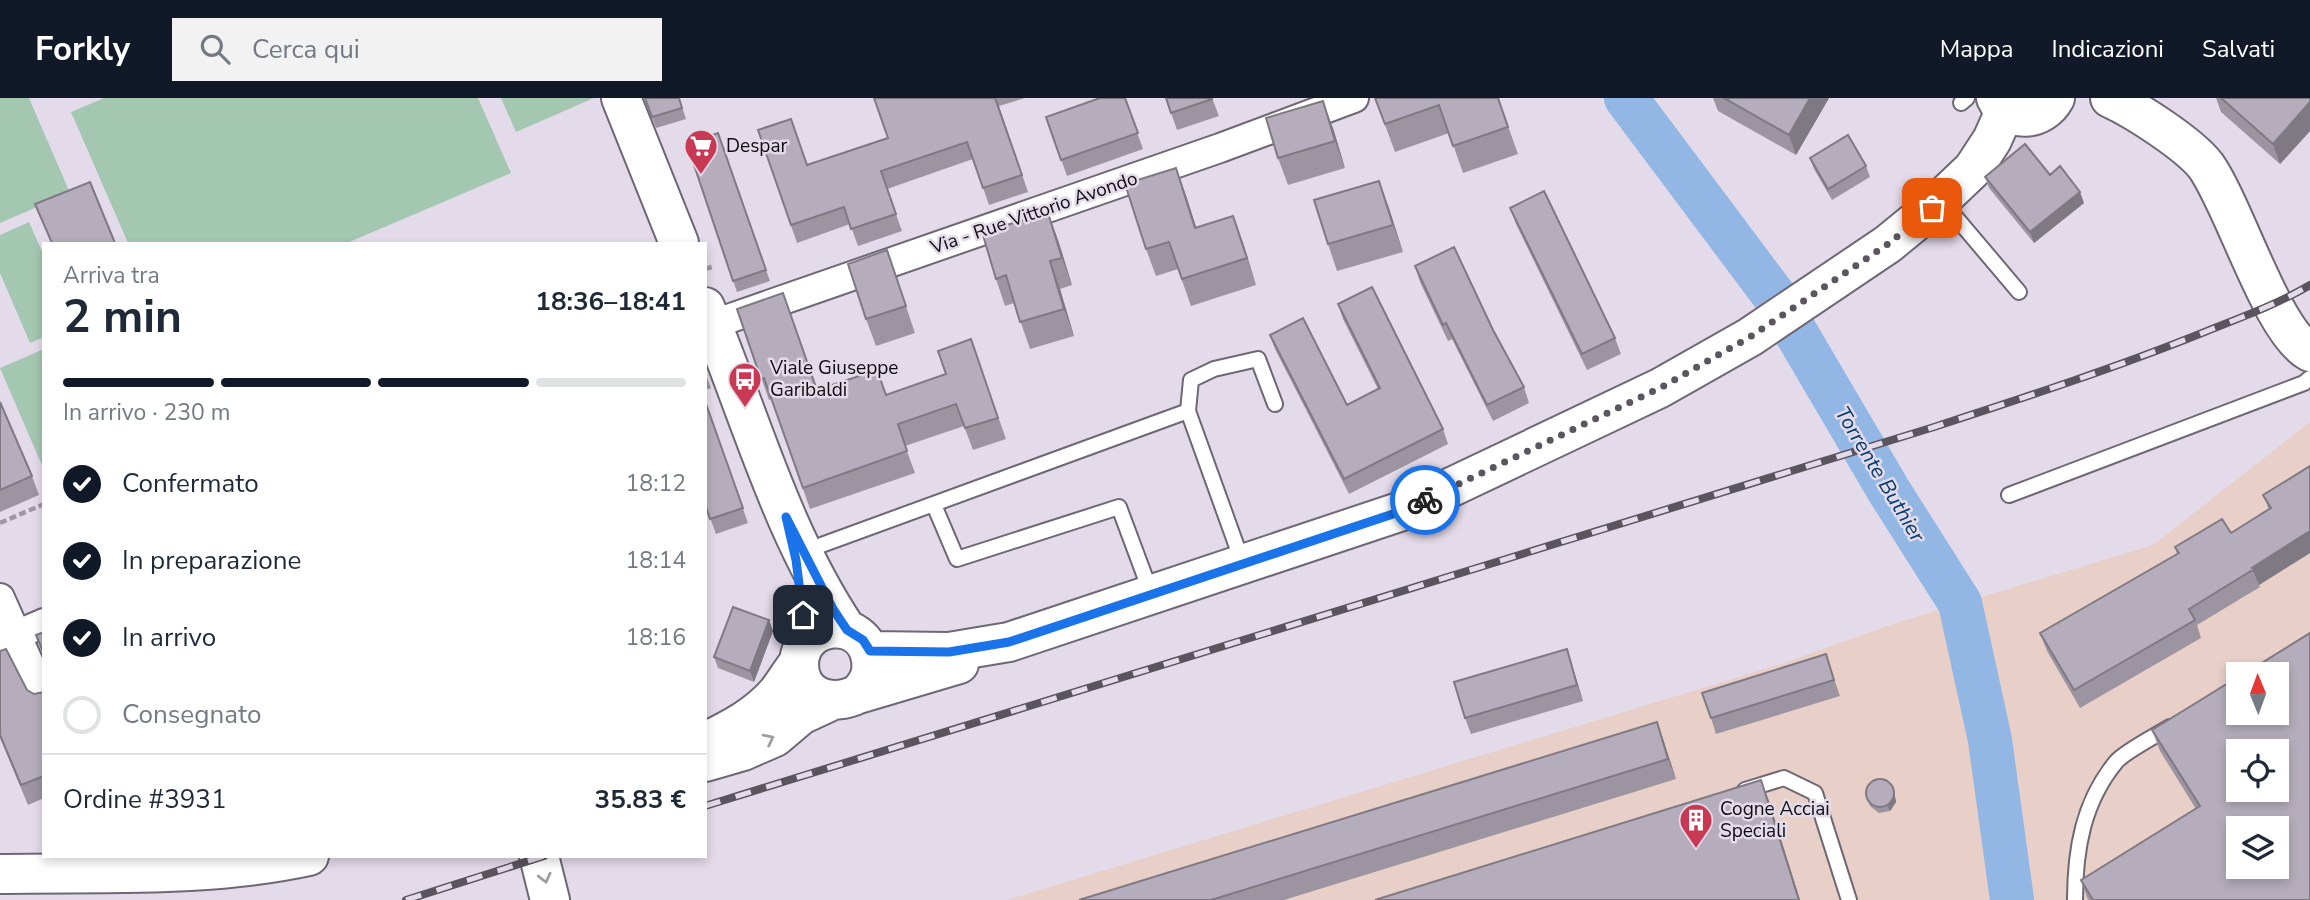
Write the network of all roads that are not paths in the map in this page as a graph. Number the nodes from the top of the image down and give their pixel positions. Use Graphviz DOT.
graph roads {
  1 [pos="621,98"];
  2 [pos="1354,98"];
  3 [pos="2055,98"];
  4 [pos="1982,103"];
  5 [pos="2136,115"];
  6 [pos="1941,200"];
  7 [pos="679,242"];
  8 [pos="2019,292"];
  9 [pos="708,319"];
  10 [pos="2310,352"];
  11 [pos="2310,378"];
  12 [pos="1275,404"];
  13 [pos="1188,411"];
  14 [pos="2009,495"];
  15 [pos="934,505"];
  16 [pos="786,517"];
  17 [pos="804,552"];
  18 [pos="1243,563"];
  19 [pos="1151,594"];
  20 [pos="0,598"];
  21 [pos="42,623"];
  22 [pos="8,638"];
  23 [pos="858,640"];
  24 [pos="1009,642"];
  25 [pos="803,652"];
  26 [pos="42,694"];
  27 [pos="845,697"];
  28 [pos="2183,719"];
  29 [pos="714,741"];
  30 [pos="707,761"];
  31 [pos="1732,794"];
  32 [pos="300,858"];
  33 [pos="540,858"];
  34 [pos="117,864"];
  35 [pos="0,874"];
  36 [pos="550,900"];
  37 [pos="1849,900"];
  38 [pos="2075,900"];
  1 -- 7 [label="street"];
  2 -- 9 [label="street, Via - Rue Vittorio Avondo"];
  3 -- 4 [label="street"];
  4 -- 6 [label="street"];
  5 -- 10 [label="street"];
  6 -- 8 [label="lane"];
  6 -- 18 [label="street"];
  9 -- 16 [label="street"];
  11 -- 14 [label="lane"];
  12 -- 13 [label="lane"];
  13 -- 15 [label="lane"];
  13 -- 18 [label="lane"];
  15 -- 17 [label="lane"];
  15 -- 19 [label="lane"];
  16 -- 17 [label="street"];
  16 -- 25 [label="street"];
  17 -- 23 [label="street"];
  18 -- 19 [label="street"];
  19 -- 24 [label="street"];
  20 -- 22 [label="street"];
  21 -- 22 [label="street"];
  22 -- 26 [label="street"];
  23 -- 24 [label="street"];
  23 -- 25 [label="street"];
  23 -- 27 [label="street"];
  24 -- 27 [label="street"];
  25 -- 27 [label="street"];
  25 -- 29 [label="street"];
  30 -- 27 [label="street, one-way"];
  28 -- 38 [label="lane"];
  31 -- 37 [label="lane"];
  32 -- 34 [label="street"];
  33 -- 36 [label="street, one-way"];
  34 -- 35 [label="street"];
}
